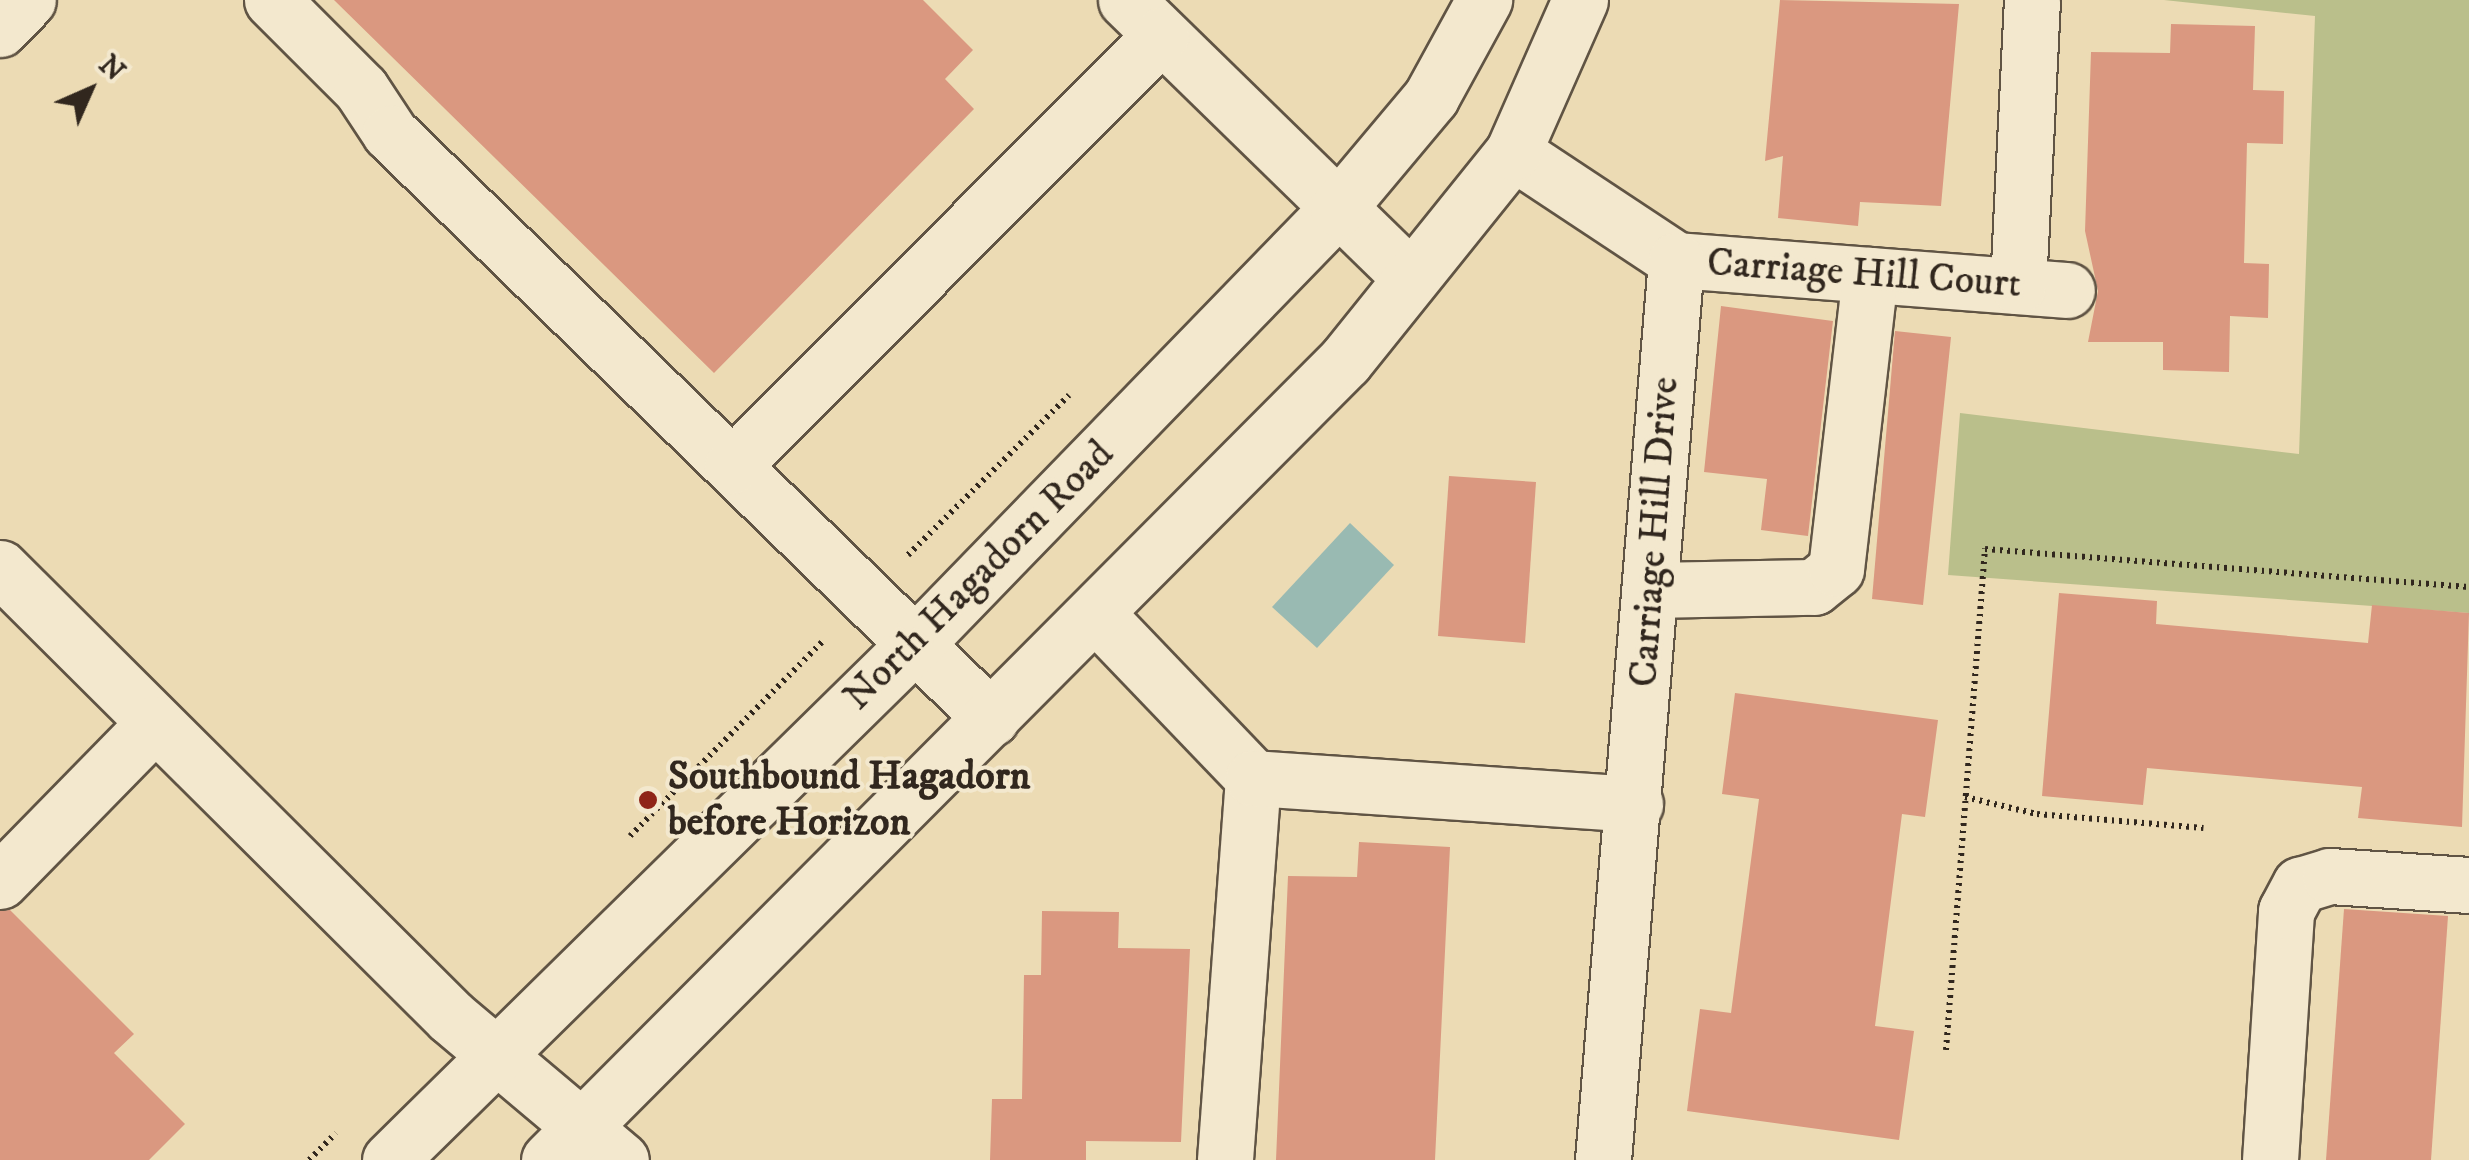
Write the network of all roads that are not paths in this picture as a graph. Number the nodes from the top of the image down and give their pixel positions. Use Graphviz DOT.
graph roads {
  1 [pos="28,0"];
  2 [pos="272,0"];
  3 [pos="1484,0"];
  4 [pos="1580,0"];
  5 [pos="2032,0"];
  6 [pos="1144,18"];
  7 [pos="0,28"];
  8 [pos="1513,152"];
  9 [pos="1338,208"];
  10 [pos="1676,260"];
  11 [pos="1870,274"];
  12 [pos="1408,275"];
  13 [pos="732,466"];
  14 [pos="0,568"];
  15 [pos="1651,590"];
  16 [pos="1096,614"];
  17 [pos="916,643"];
  18 [pos="992,718"];
  19 [pos="154,724"];
  20 [pos="1253,778"];
  21 [pos="1635,804"];
  22 [pos="0,881"];
  23 [pos="2469,885"];
  24 [pos="497,1054"];
  25 [pos="585,1148"];
  26 [pos="390,1160"];
  27 [pos="1224,1160"];
  28 [pos="1602,1160"];
  29 [pos="2270,1160"];
  1 -- 7 [label="street"];
  2 -- 13 [label="street"];
  3 -- 9 [label="street, North Hagadorn Road"];
  4 -- 8 [label="street"];
  5 -- 11 [label="street, Carriage Hill Court"];
  6 -- 9 [label="street"];
  6 -- 13 [label="street"];
  8 -- 10 [label="street, Carriage Hill Court"];
  8 -- 12 [label="street"];
  9 -- 12 [label="street"];
  9 -- 17 [label="street, North Hagadorn Road"];
  10 -- 11 [label="street, Carriage Hill Court"];
  10 -- 15 [label="street, Carriage Hill Drive"];
  11 -- 15 [label="street"];
  12 -- 16 [label="street"];
  13 -- 17 [label="street"];
  14 -- 19 [label="street"];
  15 -- 21 [label="street, Carriage Hill Drive"];
  16 -- 18 [label="street"];
  16 -- 20 [label="street"];
  17 -- 18 [label="street"];
  17 -- 24 [label="street, North Hagadorn Road"];
  18 -- 25 [label="street"];
  19 -- 22 [label="street"];
  19 -- 24 [label="street"];
  20 -- 21 [label="street"];
  20 -- 27 [label="street"];
  21 -- 28 [label="street, Carriage Hill Drive"];
  23 -- 29 [label="street"];
  24 -- 25 [label="street"];
  24 -- 26 [label="street, North Hagadorn Road"];
}
